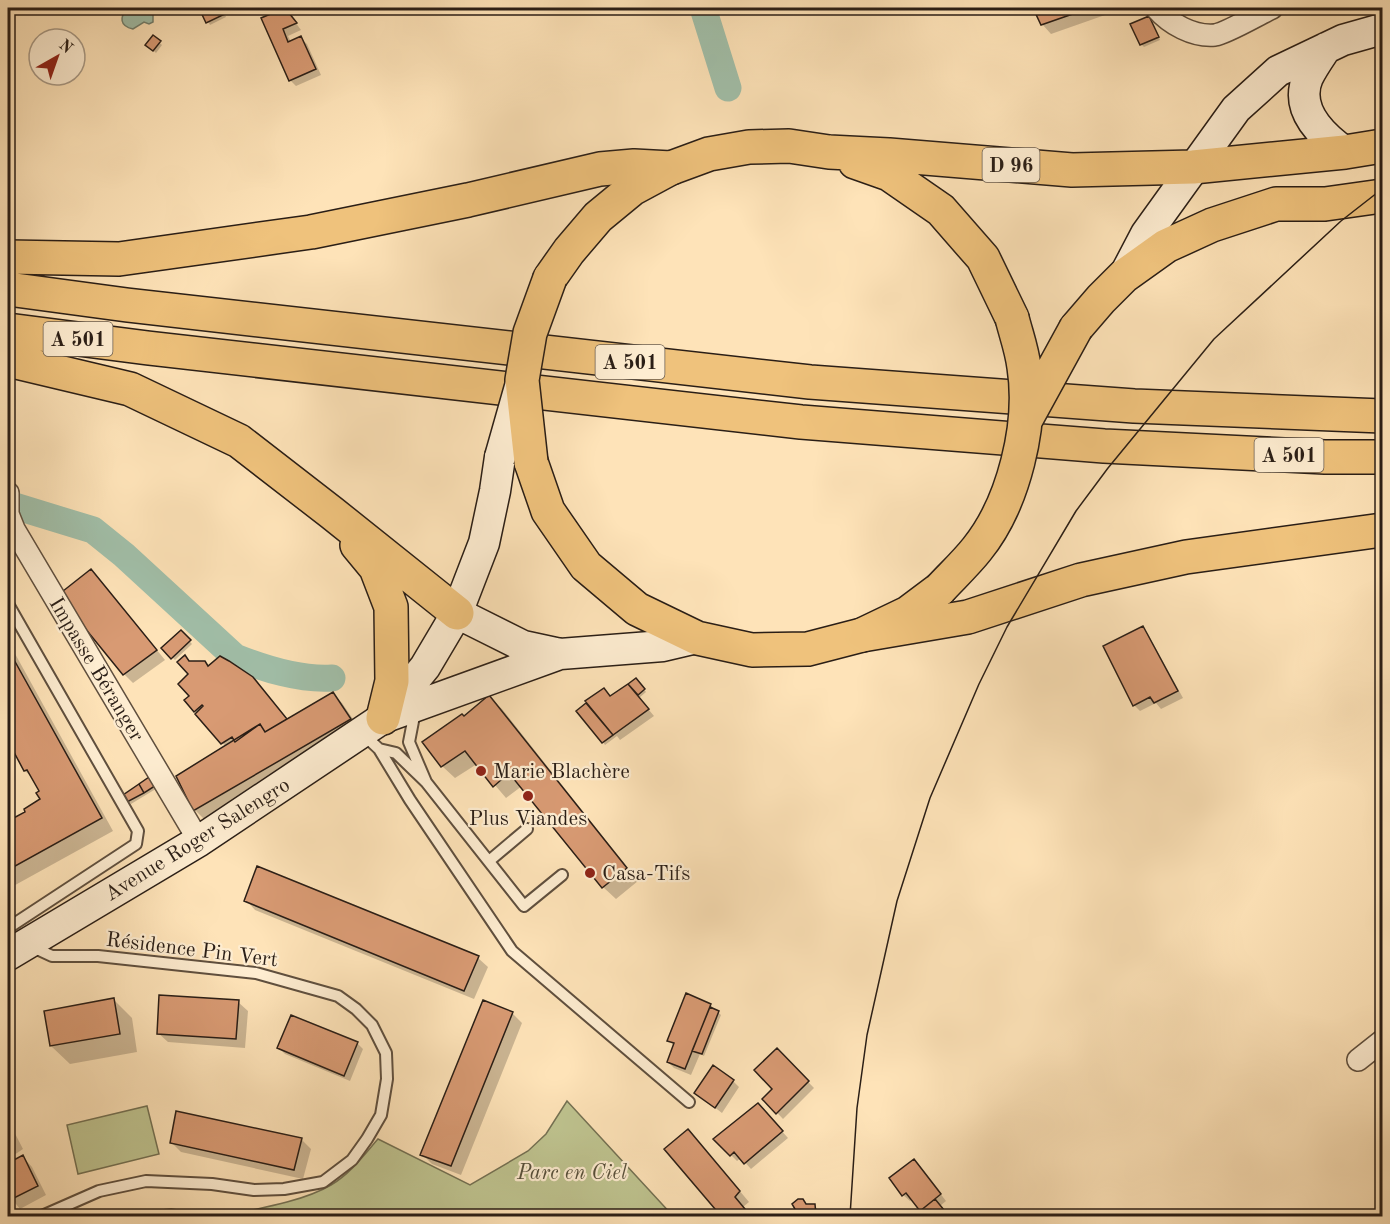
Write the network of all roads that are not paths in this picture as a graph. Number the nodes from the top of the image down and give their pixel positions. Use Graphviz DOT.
graph roads {
  1 [pos="1156,8"];
  2 [pos="1272,8"];
  3 [pos="1383,29"];
  4 [pos="1326,48"];
  5 [pos="1373,149"];
  6 [pos="829,152"];
  7 [pos="1193,166"];
  8 [pos="671,168"];
  9 [pos="1383,196"];
  10 [pos="8,256"];
  11 [pos="1124,276"];
  12 [pos="8,289"];
  13 [pos="8,330"];
  14 [pos="8,360"];
  15 [pos="522,381"];
  16 [pos="1383,416"];
  17 [pos="1025,421"];
  18 [pos="1383,457"];
  19 [pos="8,493"];
  20 [pos="332,513"];
  21 [pos="8,514"];
  22 [pos="1383,530"];
  23 [pos="8,604"];
  24 [pos="457,613"];
  25 [pos="862,635"];
  26 [pos="697,638"];
  27 [pos="560,654"];
  28 [pos="417,705"];
  29 [pos="375,733"];
  30 [pos="426,782"];
  31 [pos="527,829"];
  32 [pos="199,841"];
  33 [pos="489,861"];
  34 [pos="562,875"];
  35 [pos="15,942"];
  36 [pos="1383,1041"];
  37 [pos="1358,1060"];
  38 [pos="689,1102"];
  39 [pos="42,1216"];
  1 -- 2 [label="street"];
  3 -- 4 [label="main road"];
  4 -- 5 [label="main road"];
  4 -- 7 [label="main road"];
  5 -- 7 [label="main road, D 96"];
  6 -- 7 [label="main road, D 96"];
  6 -- 8 [label="main road"];
  6 -- 17 [label="main road, bridge"];
  7 -- 11 [label="main road"];
  8 -- 10 [label="main road"];
  8 -- 15 [label="main road, bridge"];
  9 -- 11 [label="main road"];
  11 -- 17 [label="main road, bridge"];
  12 -- 16 [label="main road, A 501"];
  13 -- 18 [label="main road, A 501"];
  14 -- 20 [label="main road"];
  15 -- 24 [label="main road, bridge"];
  15 -- 26 [label="main road, bridge"];
  17 -- 25 [label="main road, bridge"];
  19 -- 21 [label="street, Impasse Béranger"];
  20 -- 24 [label="main road"];
  20 -- 29 [label="main road"];
  21 -- 32 [label="street, Impasse Béranger"];
  22 -- 25 [label="main road"];
  23 -- 35 [label="lane"];
  24 -- 27 [label="main road"];
  24 -- 29 [label="main road"];
  25 -- 26 [label="main road"];
  26 -- 27 [label="main road"];
  27 -- 28 [label="main road"];
  28 -- 29 [label="main road"];
  28 -- 30 [label="lane"];
  29 -- 30 [label="lane"];
  29 -- 32 [label="main road, Avenue Roger Salengro"];
  29 -- 38 [label="lane"];
  30 -- 33 [label="lane"];
  31 -- 33 [label="lane"];
  32 -- 35 [label="main road, Avenue Roger Salengro"];
  33 -- 34 [label="lane"];
  35 -- 39 [label="lane, Résidence Pin Vert"];
  36 -- 37 [label="street"];
}
